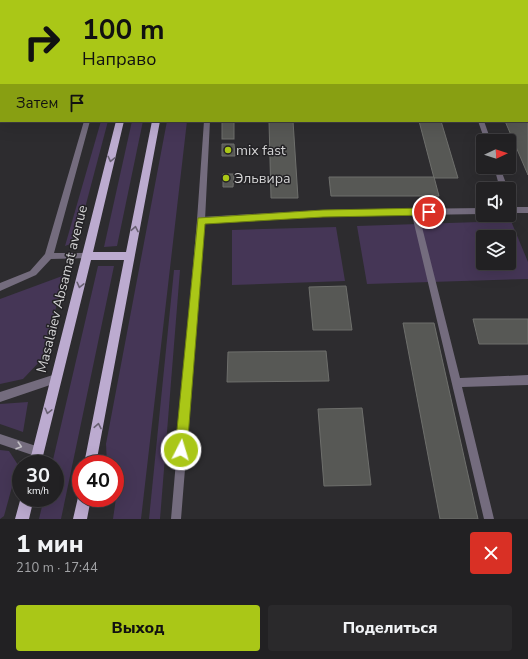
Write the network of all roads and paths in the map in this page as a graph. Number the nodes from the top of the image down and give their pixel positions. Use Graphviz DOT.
graph roads {
  1 [pos="87,122"];
  2 [pos="120,122"];
  3 [pos="156,122"];
  4 [pos="207,122"];
  5 [pos="481,122"];
  6 [pos="486,134"];
  7 [pos="516,209"];
  8 [pos="528,210"];
  9 [pos="476,211"];
  10 [pos="415,212"];
  11 [pos="201,220"];
  12 [pos="49,256"];
  13 [pos="88,256"];
  14 [pos="130,256"];
  15 [pos="0,287"];
  16 [pos="56,379"];
  17 [pos="528,380"];
  18 [pos="456,383"];
  19 [pos="0,397"];
  20 [pos="0,439"];
  21 [pos="38,452"];
  22 [pos="37,455"];
  23 [pos="92,455"];
  24 [pos="25,507"];
  25 [pos="82,507"];
  26 [pos="22,519"];
  27 [pos="80,519"];
  28 [pos="176,519"];
  29 [pos="489,519"];
  1 -- 12 [label="street"];
  2 -- 13 [label="main road, Masalaiev Absamat avenue, one-way"];
  14 -- 3 [label="main road, one-way"];
  4 -- 11 [label="street"];
  5 -- 6 [label="street"];
  7 -- 8 [label="street"];
  9 -- 10 [label="street"];
  10 -- 11 [label="street"];
  10 -- 18 [label="street"];
  11 -- 28 [label="street"];
  12 -- 13 [label="street"];
  12 -- 15 [label="street"];
  13 -- 14 [label="main road"];
  13 -- 16 [label="main road, Masalaiev Absamat avenue, one-way"];
  23 -- 14 [label="main road, one-way"];
  16 -- 19 [label="street"];
  16 -- 21 [label="main road, Masalaiev Absamat avenue, one-way"];
  17 -- 18 [label="street"];
  18 -- 29 [label="street"];
  20 -- 21 [label="street, one-way"];
  21 -- 22 [label="main road, Masalaiev Absamat avenue"];
  24 -- 26 [label="main road"];
  25 -- 27 [label="main road"];
}
